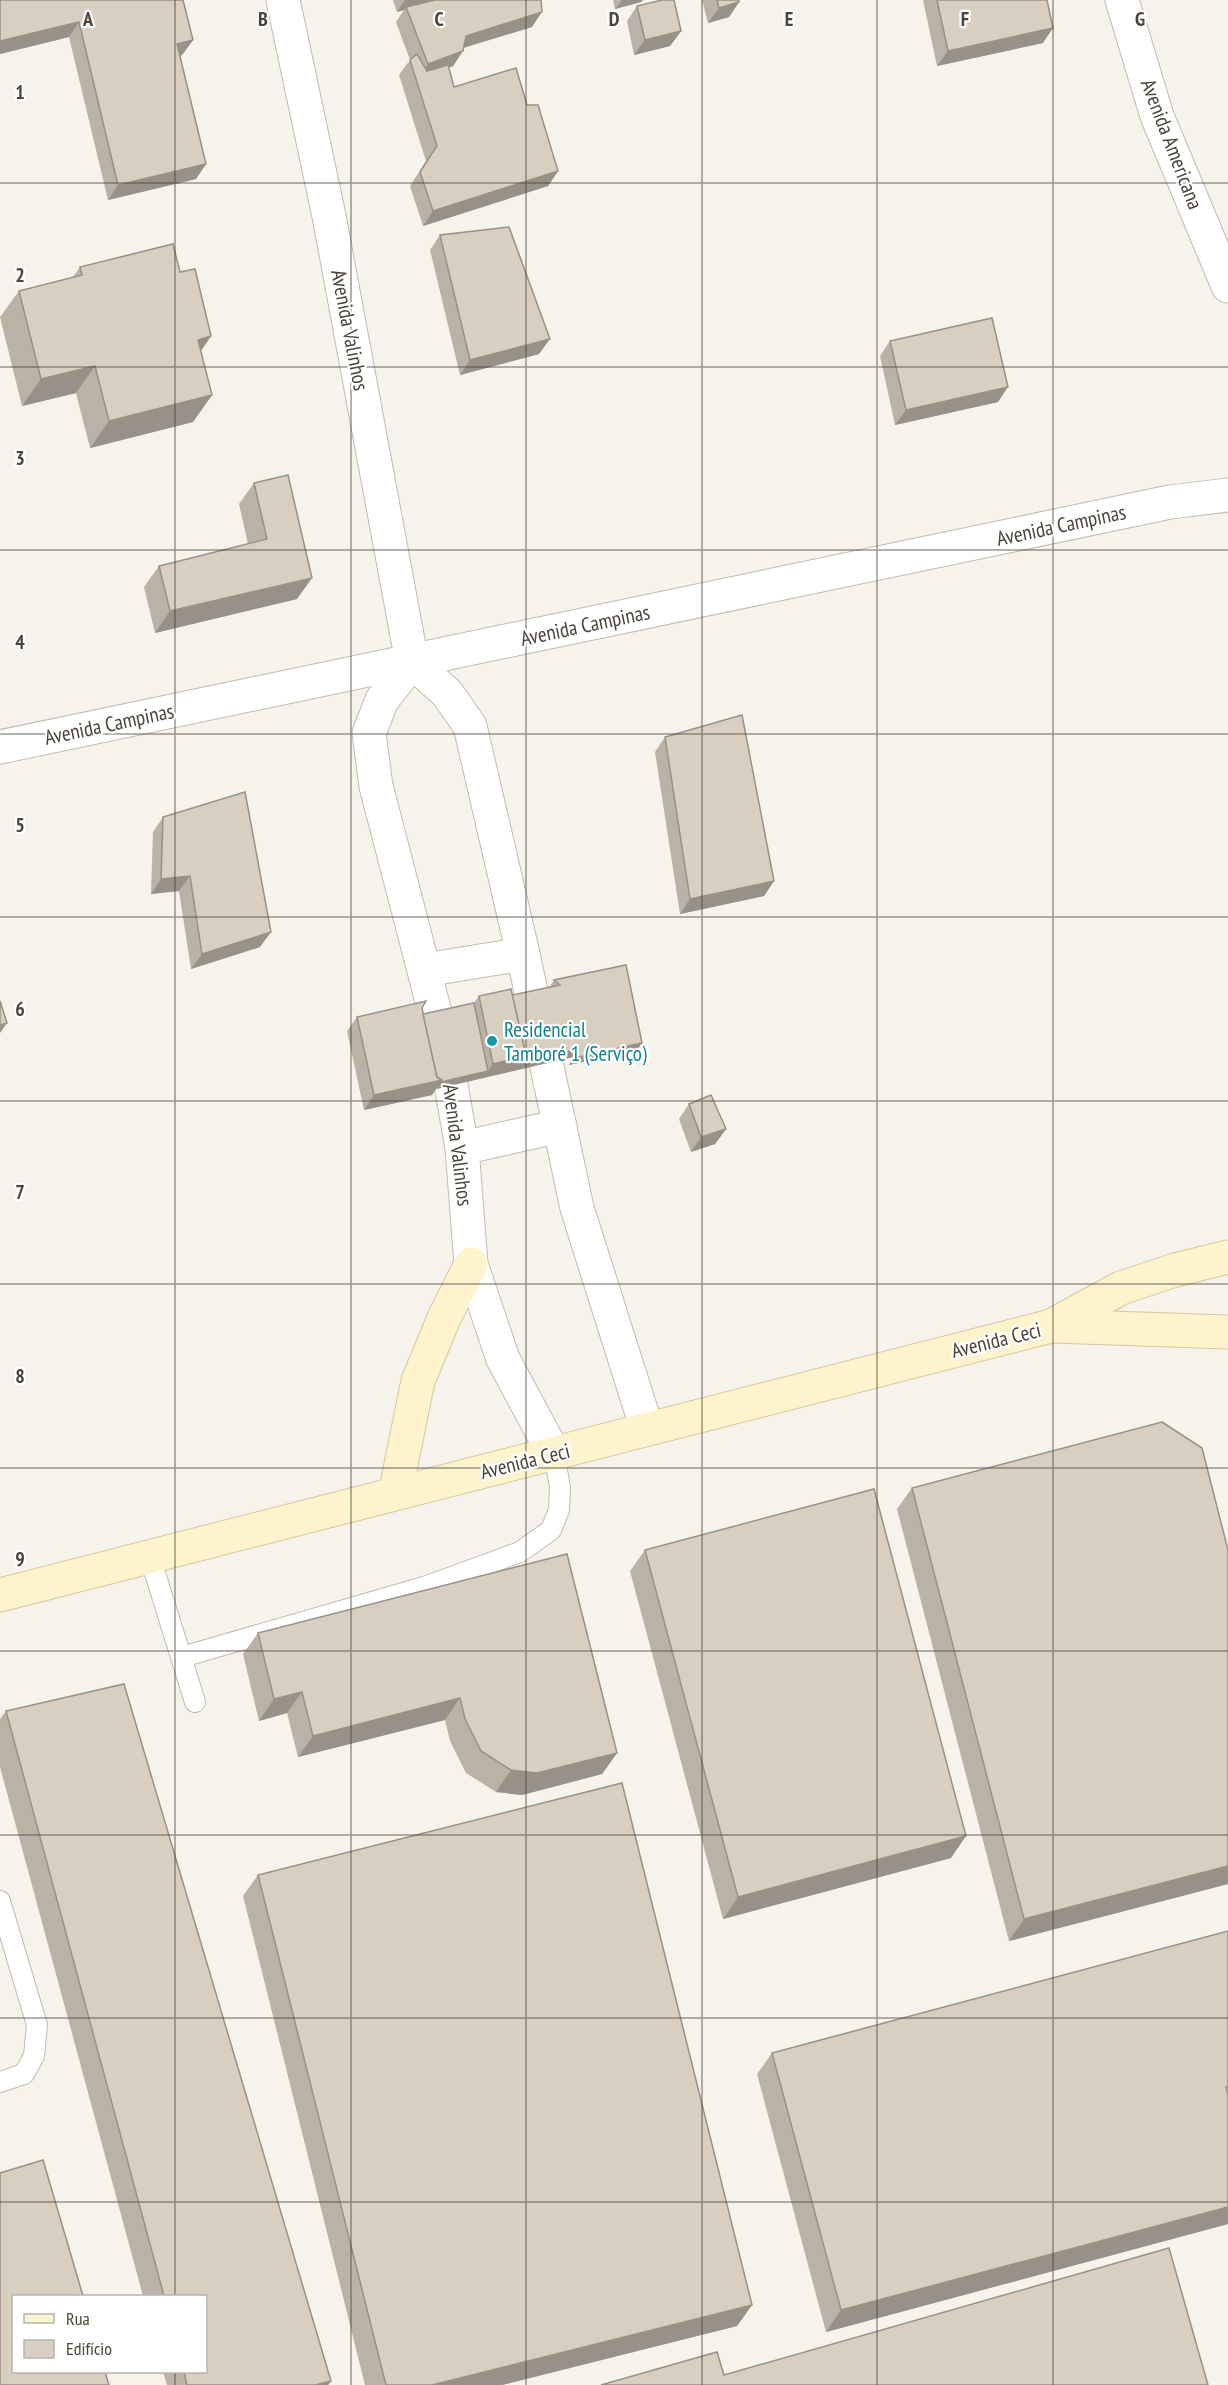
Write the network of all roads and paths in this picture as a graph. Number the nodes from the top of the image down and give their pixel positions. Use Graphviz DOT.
graph roads {
  1 [pos="283,0"];
  2 [pos="1122,0"];
  3 [pos="1228,286"];
  4 [pos="1228,472"];
  5 [pos="1228,495"];
  6 [pos="1170,502"];
  7 [pos="412,662"];
  8 [pos="0,747"];
  9 [pos="523,954"];
  10 [pos="425,970"];
  11 [pos="560,1126"];
  12 [pos="462,1148"];
  13 [pos="1228,1257"];
  14 [pos="471,1264"];
  15 [pos="1051,1326"];
  16 [pos="1228,1332"];
  17 [pos="647,1429"];
  18 [pos="554,1454"];
  19 [pos="395,1494"];
  20 [pos="150,1557"];
  21 [pos="0,1595"];
  22 [pos="182,1658"];
  23 [pos="195,1702"];
  24 [pos="0,1901"];
  25 [pos="0,2082"];
  1 -- 7 [label="street, Avenida Valinhos"];
  2 -- 3 [label="street, Avenida Americana"];
  4 -- 6 [label="street, Avenida Campinas"];
  5 -- 6 [label="street, Avenida Campinas"];
  6 -- 7 [label="street, Avenida Campinas"];
  7 -- 8 [label="street, Avenida Campinas"];
  7 -- 9 [label="street"];
  7 -- 10 [label="street, Avenida Valinhos"];
  9 -- 10 [label="street"];
  9 -- 11 [label="street"];
  10 -- 12 [label="street, Avenida Valinhos"];
  11 -- 12 [label="street"];
  11 -- 17 [label="street"];
  12 -- 14 [label="street, Avenida Valinhos"];
  13 -- 15 [label="main road, Avenida Ceci"];
  14 -- 18 [label="street, Avenida Valinhos"];
  14 -- 19 [label="main road"];
  15 -- 16 [label="main road, Avenida Ceci"];
  15 -- 17 [label="main road, Avenida Ceci"];
  17 -- 18 [label="main road, Avenida Ceci"];
  18 -- 19 [label="main road, Avenida Ceci"];
  18 -- 22 [label="lane"];
  19 -- 20 [label="main road, Avenida Ceci"];
  20 -- 21 [label="main road, Avenida Ceci"];
  20 -- 22 [label="lane"];
  22 -- 23 [label="lane"];
  24 -- 25 [label="lane"];
}
